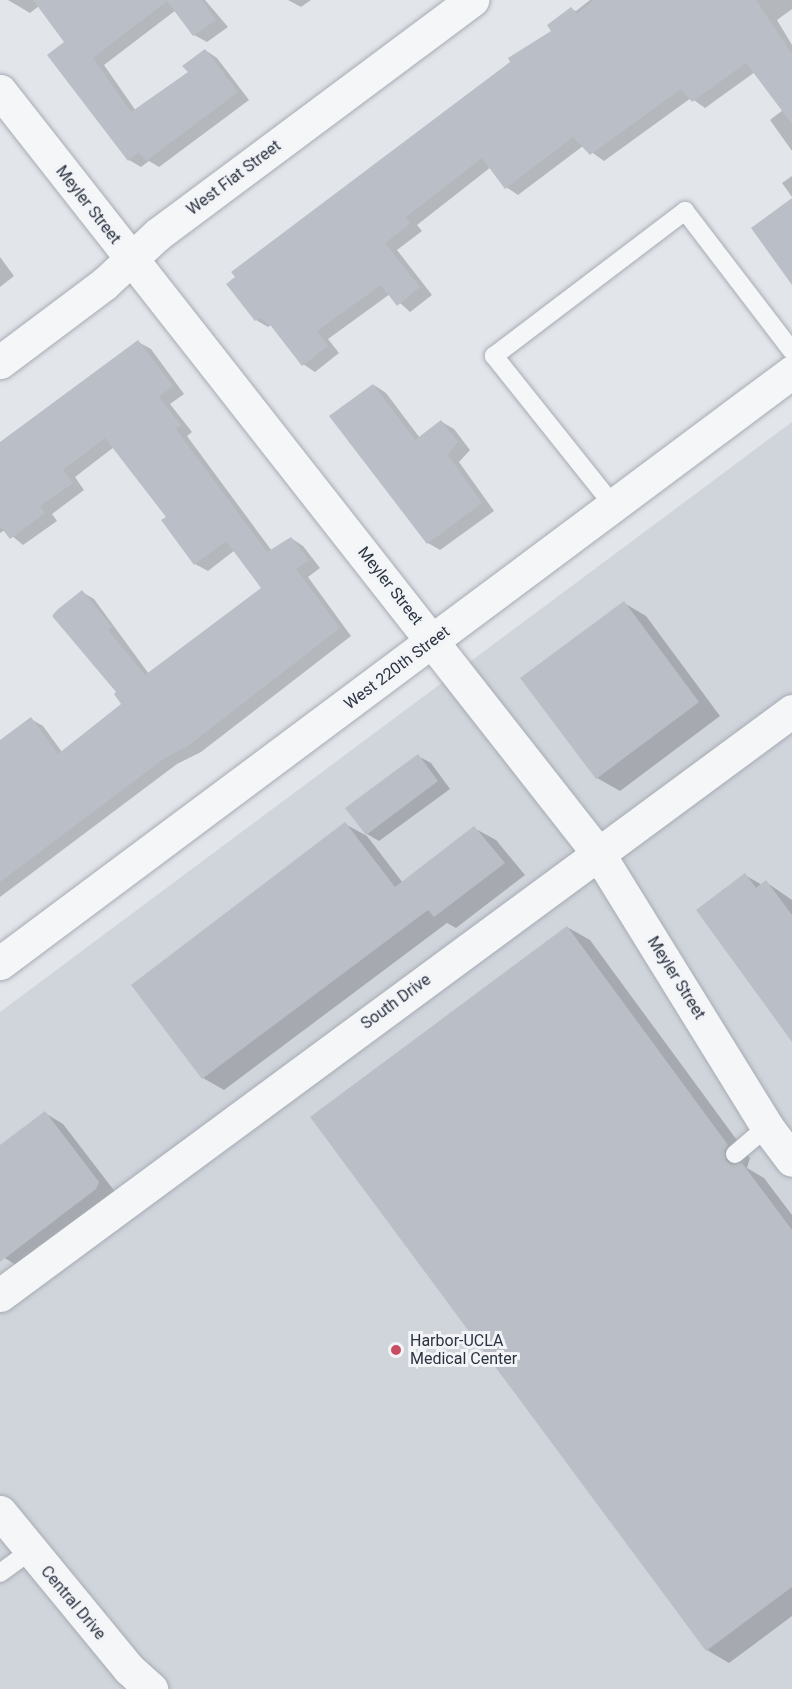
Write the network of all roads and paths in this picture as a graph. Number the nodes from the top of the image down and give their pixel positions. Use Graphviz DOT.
graph roads {
  1 [pos="472,0"];
  2 [pos="0,91"];
  3 [pos="131,260"];
  4 [pos="792,351"];
  5 [pos="0,362"];
  6 [pos="792,372"];
  7 [pos="613,506"];
  8 [pos="434,641"];
  9 [pos="792,711"];
  10 [pos="598,853"];
  11 [pos="0,963"];
  12 [pos="767,1126"];
  13 [pos="735,1154"];
  14 [pos="792,1160"];
  15 [pos="0,1295"];
  16 [pos="0,1512"];
  17 [pos="30,1551"];
  18 [pos="0,1573"];
  19 [pos="151,1689"];
  1 -- 3 [label="street, West Fiat Street"];
  2 -- 3 [label="street, Meyler Street"];
  3 -- 5 [label="street, West Fiat Street"];
  3 -- 8 [label="street, Meyler Street"];
  4 -- 7 [label="lane"];
  6 -- 7 [label="street, West 220th Street"];
  7 -- 8 [label="street, West 220th Street"];
  8 -- 10 [label="street, Meyler Street"];
  8 -- 11 [label="street, West 220th Street"];
  9 -- 10 [label="street, South Drive"];
  10 -- 12 [label="street, Meyler Street"];
  10 -- 15 [label="street, South Drive"];
  12 -- 13 [label="lane"];
  12 -- 14 [label="street, Meyler Street"];
  16 -- 17 [label="street, Central Drive"];
  17 -- 18 [label="lane"];
  17 -- 19 [label="street, Central Drive"];
}
